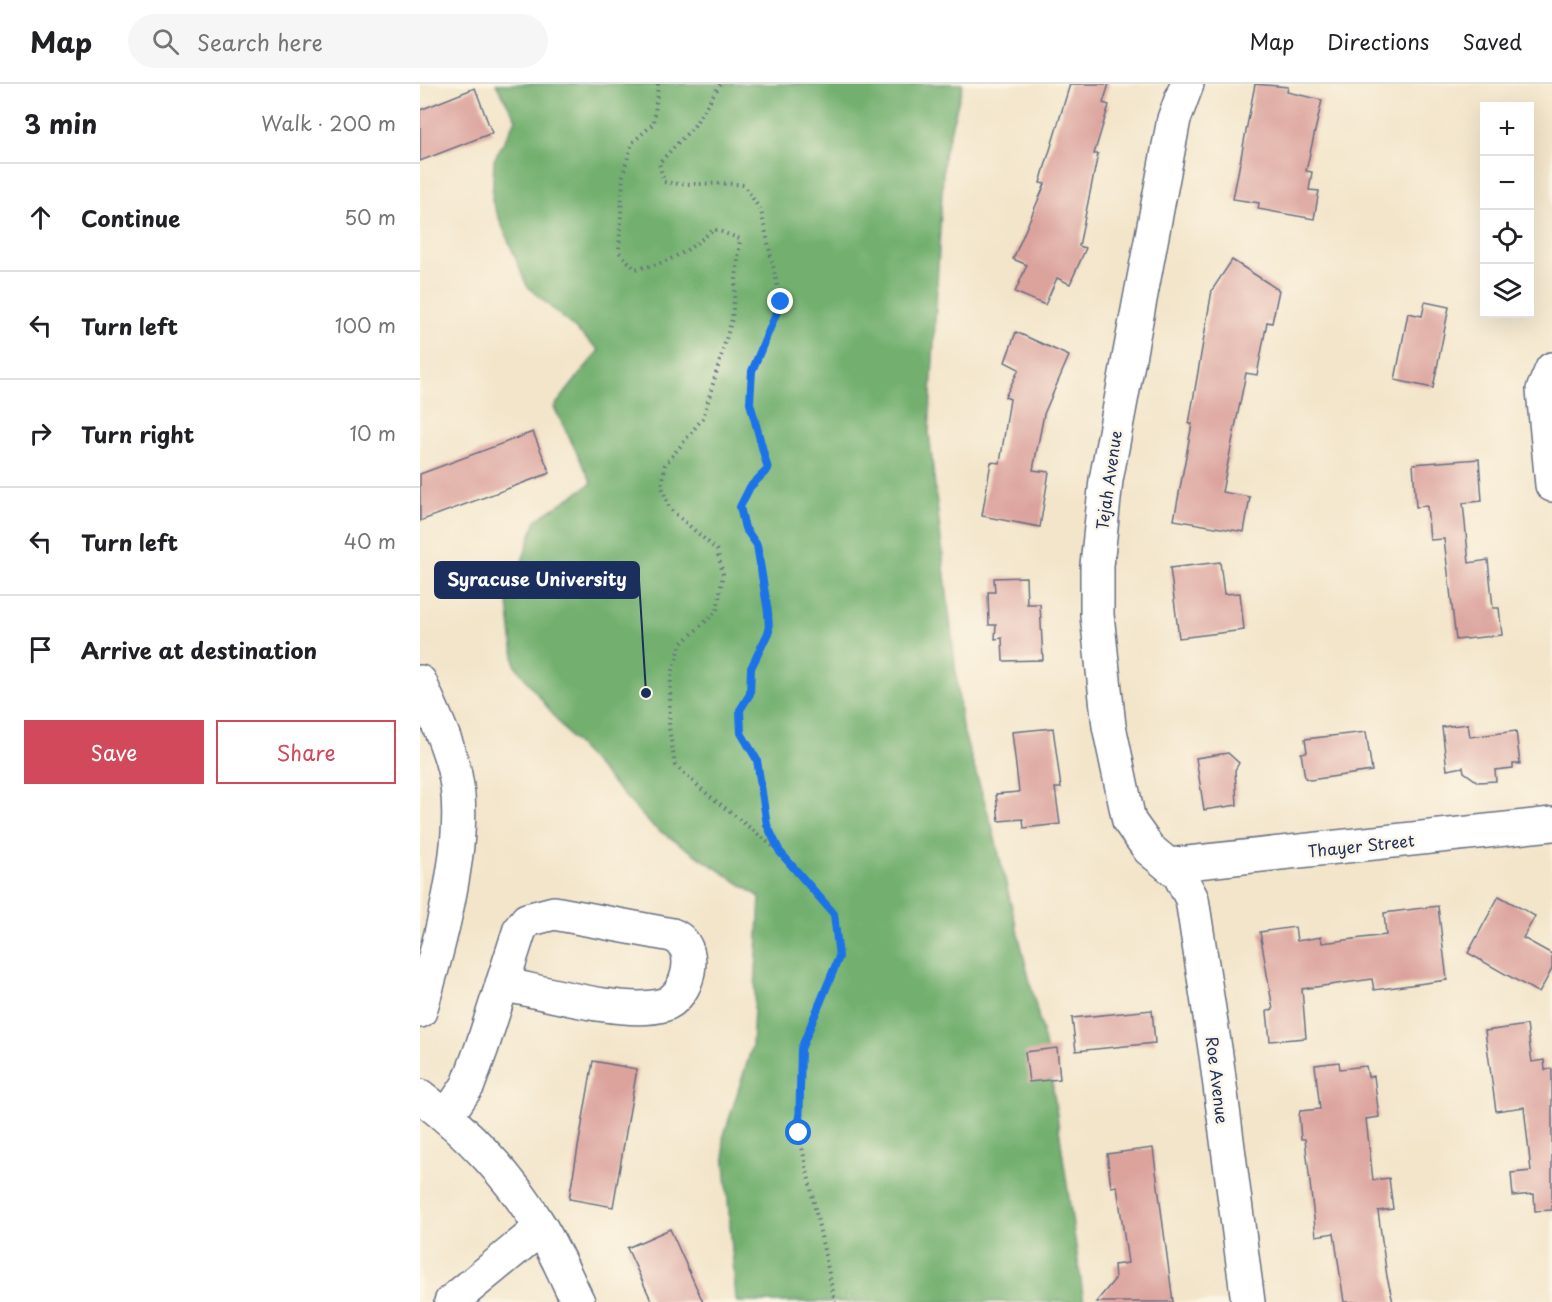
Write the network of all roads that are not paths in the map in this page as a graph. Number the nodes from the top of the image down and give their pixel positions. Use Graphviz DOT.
graph roads {
  1 [pos="1187,84"];
  2 [pos="1549,374"];
  3 [pos="1552,485"];
  4 [pos="420,682"];
  5 [pos="1552,824"];
  6 [pos="1169,865"];
  7 [pos="502,984"];
  8 [pos="420,1011"];
  9 [pos="420,1096"];
  10 [pos="447,1116"];
  11 [pos="541,1228"];
  12 [pos="451,1302"];
  13 [pos="578,1302"];
  14 [pos="1248,1302"];
  1 -- 6 [label="street, Tejah Avenue"];
  2 -- 3 [label="street"];
  4 -- 8 [label="street"];
  5 -- 6 [label="street, Thayer Street"];
  6 -- 14 [label="street, Roe Avenue"];
  7 -- 7 [label="street"];
  7 -- 10 [label="street"];
  9 -- 10 [label="street"];
  10 -- 11 [label="street"];
  11 -- 12 [label="street"];
  11 -- 13 [label="street"];
}
